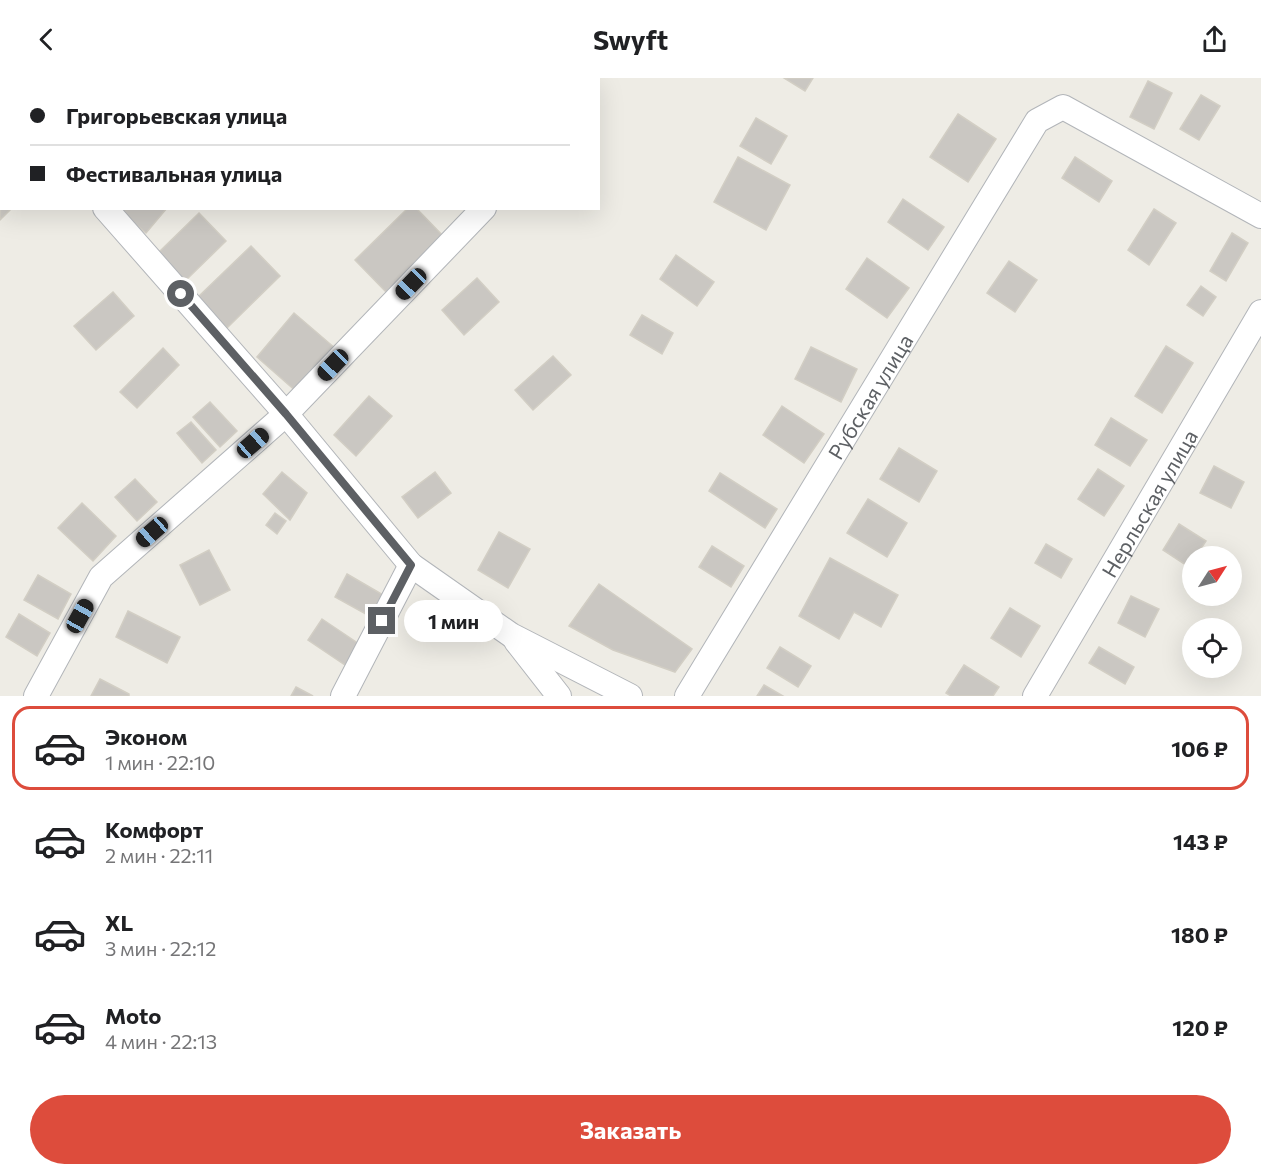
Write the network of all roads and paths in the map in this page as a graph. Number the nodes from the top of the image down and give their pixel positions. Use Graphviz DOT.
graph roads {
  1 [pos="107,210"];
  2 [pos="482,210"];
  3 [pos="1261,216"];
  4 [pos="1261,312"];
  5 [pos="286,414"];
  6 [pos="411,565"];
  7 [pos="512,635"];
  8 [pos="36,696"];
  9 [pos="343,696"];
  10 [pos="559,696"];
  11 [pos="630,696"];
  12 [pos="687,696"];
  13 [pos="1035,696"];
  1 -- 5 [label="street"];
  2 -- 5 [label="street"];
  3 -- 12 [label="street, Рубская улица"];
  4 -- 13 [label="street, Нерльская улица"];
  5 -- 6 [label="street"];
  5 -- 8 [label="street"];
  6 -- 7 [label="street"];
  6 -- 9 [label="street"];
  7 -- 10 [label="street"];
  7 -- 11 [label="street"];
}
